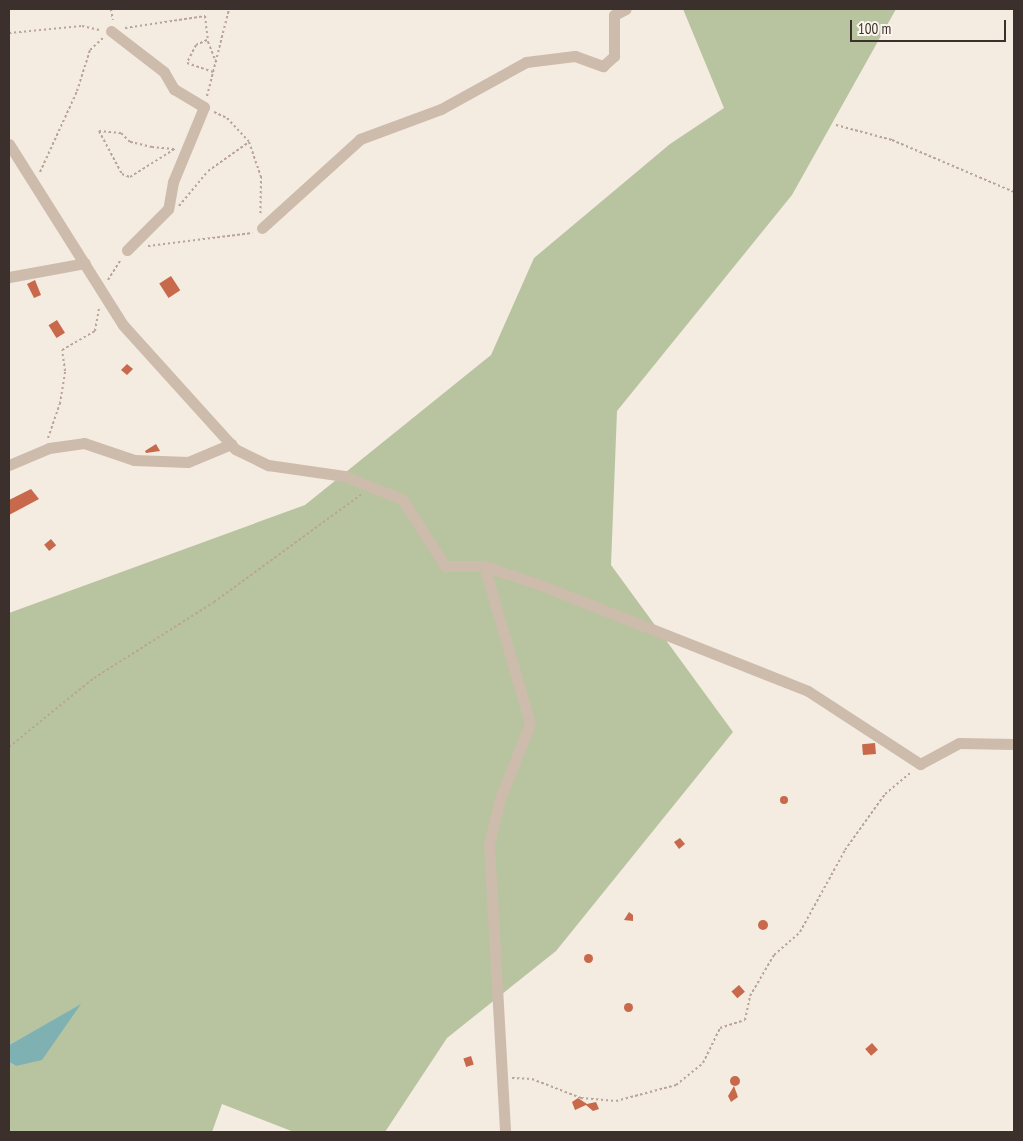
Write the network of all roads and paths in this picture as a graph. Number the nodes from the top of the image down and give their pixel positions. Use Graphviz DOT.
graph roads {
  1 [pos="111,9"];
  2 [pos="229,9"];
  3 [pos="626,9"];
  4 [pos="111,31"];
  5 [pos="9,34"];
  6 [pos="208,40"];
  7 [pos="216,62"];
  8 [pos="214,72"];
  9 [pos="204,107"];
  10 [pos="836,125"];
  11 [pos="193,140"];
  12 [pos="249,142"];
  13 [pos="9,144"];
  14 [pos="174,149"];
  15 [pos="32,182"];
  16 [pos="1014,192"];
  17 [pos="163,216"];
  18 [pos="262,228"];
  19 [pos="144,246"];
  20 [pos="127,250"];
  21 [pos="85,263"];
  22 [pos="9,277"];
  23 [pos="101,293"];
  24 [pos="231,444"];
  25 [pos="49,448"];
  26 [pos="9,465"];
  27 [pos="373,486"];
  28 [pos="484,566"];
  29 [pos="1014,744"];
  30 [pos="9,747"];
  31 [pos="920,764"];
  32 [pos="500,1077"];
  33 [pos="506,1132"];
  1 -- 4 [label="path"];
  2 -- 7 [label="path"];
  3 -- 18 [label="street"];
  4 -- 5 [label="path"];
  4 -- 6 [label="path"];
  4 -- 9 [label="street"];
  4 -- 15 [label="path"];
  6 -- 7 [label="path"];
  6 -- 8 [label="path"];
  7 -- 8 [label="path"];
  8 -- 9 [label="path"];
  9 -- 11 [label="street"];
  9 -- 12 [label="path"];
  10 -- 16 [label="path"];
  11 -- 14 [label="path"];
  11 -- 17 [label="street"];
  12 -- 17 [label="path"];
  12 -- 18 [label="path"];
  13 -- 15 [label="street"];
  14 -- 14 [label="path"];
  15 -- 21 [label="street"];
  17 -- 20 [label="street"];
  18 -- 19 [label="path"];
  20 -- 23 [label="path"];
  21 -- 22 [label="street"];
  21 -- 23 [label="street"];
  23 -- 24 [label="street"];
  23 -- 25 [label="path"];
  24 -- 25 [label="street"];
  24 -- 27 [label="street"];
  25 -- 26 [label="street"];
  27 -- 28 [label="street"];
  27 -- 30 [label="path"];
  28 -- 31 [label="street"];
  28 -- 32 [label="street"];
  29 -- 31 [label="street"];
  31 -- 32 [label="path"];
  32 -- 33 [label="street"];
}
